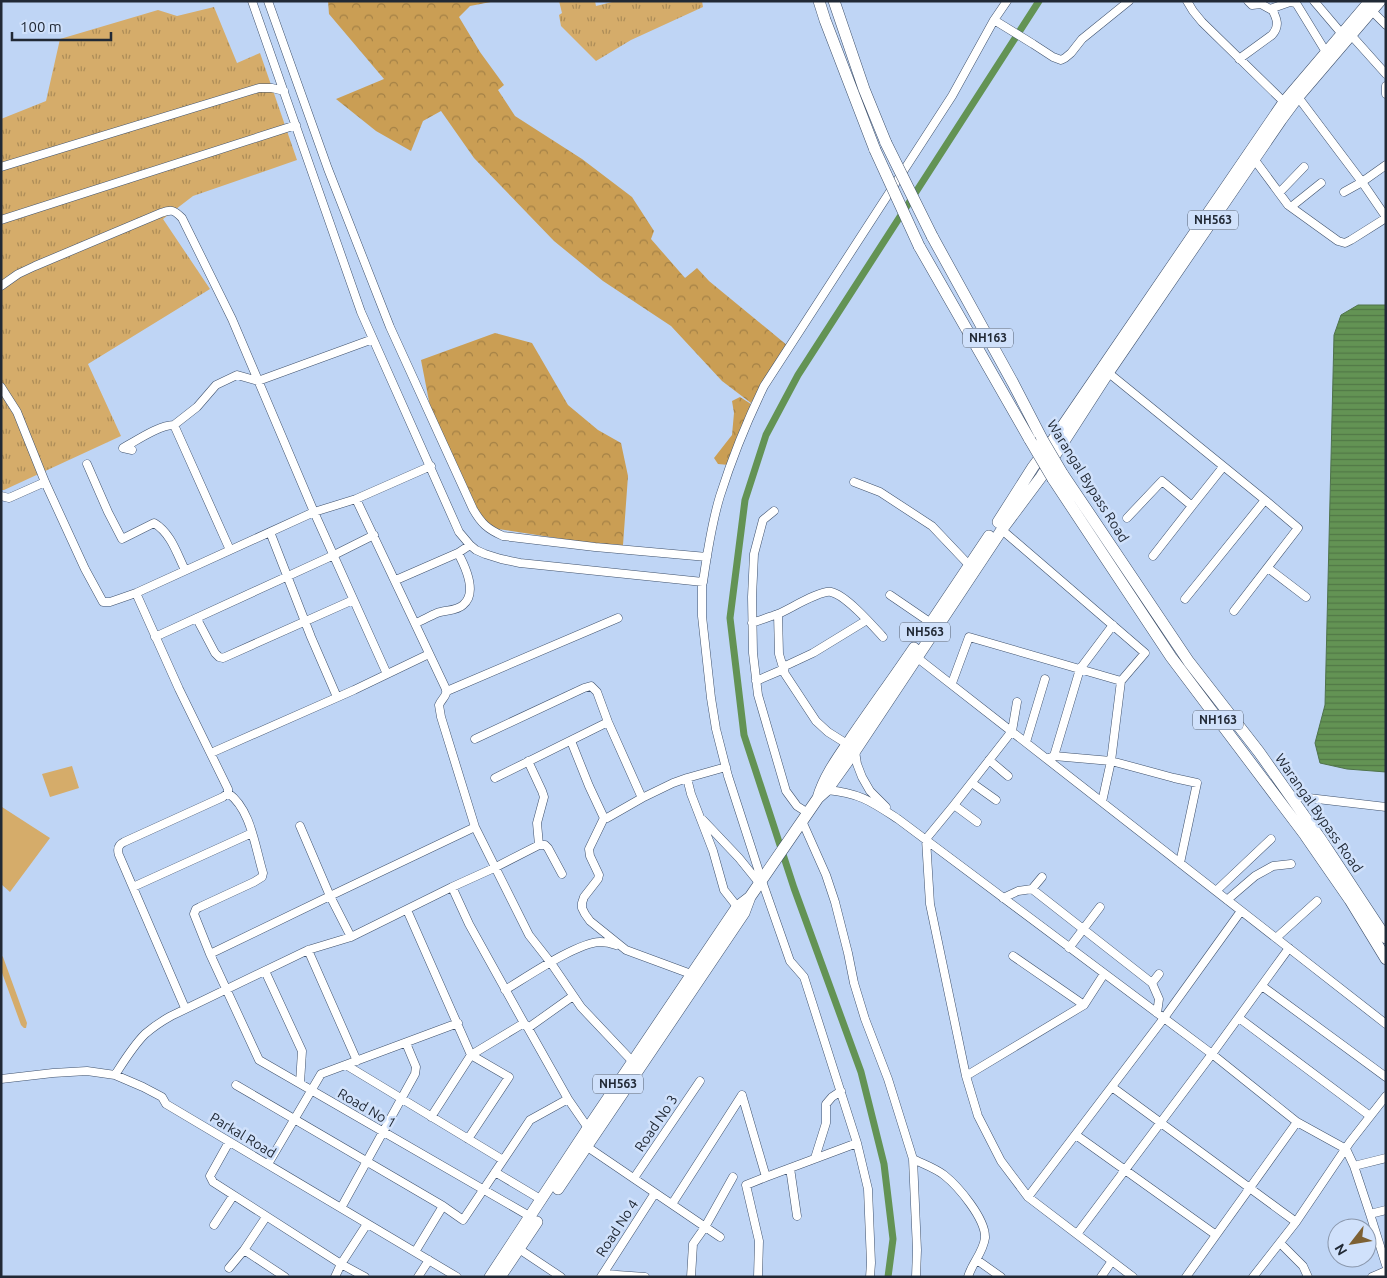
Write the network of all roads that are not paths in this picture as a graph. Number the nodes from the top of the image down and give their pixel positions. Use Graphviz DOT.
graph roads {
  1 [pos="252,1"];
  2 [pos="268,1"];
  3 [pos="820,1"];
  4 [pos="834,1"];
  5 [pos="1007,1"];
  6 [pos="1129,1"];
  7 [pos="1187,1"];
  8 [pos="1248,1"];
  9 [pos="1314,1"];
  10 [pos="1380,1"];
  11 [pos="1290,2"];
  12 [pos="1371,6"];
  13 [pos="1272,9"];
  14 [pos="994,20"];
  15 [pos="1386,25"];
  16 [pos="1346,34"];
  17 [pos="1326,52"];
  18 [pos="1239,59"];
  19 [pos="1386,74"];
  20 [pos="1386,86"];
  21 [pos="284,91"];
  22 [pos="1386,94"];
  23 [pos="1298,97"];
  24 [pos="1284,102"];
  25 [pos="296,125"];
  26 [pos="1254,159"];
  27 [pos="1386,165"];
  28 [pos="1,167"];
  29 [pos="1304,167"];
  30 [pos="1362,182"];
  31 [pos="1321,183"];
  32 [pos="1344,192"];
  33 [pos="1279,193"];
  34 [pos="1291,207"];
  35 [pos="1386,217"];
  36 [pos="1,220"];
  37 [pos="1,286"];
  38 [pos="373,339"];
  39 [pos="1105,371"];
  40 [pos="258,381"];
  41 [pos="1,387"];
  42 [pos="174,425"];
  43 [pos="132,450"];
  44 [pos="87,464"];
  45 [pos="430,466"];
  46 [pos="1223,467"];
  47 [pos="1057,476"];
  48 [pos="45,482"];
  49 [pos="854,482"];
  50 [pos="1,496"];
  51 [pos="356,499"];
  52 [pos="1265,500"];
  53 [pos="1192,506"];
  54 [pos="774,511"];
  55 [pos="314,512"];
  56 [pos="1127,518"];
  57 [pos="1002,530"];
  58 [pos="270,532"];
  59 [pos="374,536"];
  60 [pos="470,545"];
  61 [pos="230,550"];
  62 [pos="458,554"];
  63 [pos="334,555"];
  64 [pos="1153,556"];
  65 [pos="707,557"];
  66 [pos="969,565"];
  67 [pos="1268,568"];
  68 [pos="185,570"];
  69 [pos="288,577"];
  70 [pos="396,580"];
  71 [pos="703,582"];
  72 [pos="136,593"];
  73 [pos="890,595"];
  74 [pos="1306,597"];
  75 [pos="1185,599"];
  76 [pos="353,600"];
  77 [pos="1234,611"];
  78 [pos="778,614"];
  79 [pos="618,618"];
  80 [pos="196,619"];
  81 [pos="867,620"];
  82 [pos="305,622"];
  83 [pos="416,623"];
  84 [pos="752,623"];
  85 [pos="931,623"];
  86 [pos="1113,625"];
  87 [pos="155,637"];
  88 [pos="883,638"];
  89 [pos="430,654"];
  90 [pos="914,655"];
  91 [pos="783,668"];
  92 [pos="1080,669"];
  93 [pos="387,674"];
  94 [pos="1045,679"];
  95 [pos="756,681"];
  96 [pos="1122,681"];
  97 [pos="952,683"];
  98 [pos="447,690"];
  99 [pos="337,697"];
  100 [pos="1017,702"];
  101 [pos="608,722"];
  102 [pos="1012,731"];
  103 [pos="475,739"];
  104 [pos="571,741"];
  105 [pos="1026,742"];
  106 [pos="851,748"];
  107 [pos="211,753"];
  108 [pos="1051,757"];
  109 [pos="989,760"];
  110 [pos="528,761"];
  111 [pos="1111,761"];
  112 [pos="726,767"];
  113 [pos="1008,776"];
  114 [pos="495,778"];
  115 [pos="687,778"];
  116 [pos="972,782"];
  117 [pos="828,790"];
  118 [pos="228,792"];
  119 [pos="1300,797"];
  120 [pos="642,798"];
  121 [pos="818,798"];
  122 [pos="996,800"];
  123 [pos="1102,802"];
  124 [pos="954,805"];
  125 [pos="1386,807"];
  126 [pos="701,817"];
  127 [pos="604,818"];
  128 [pos="898,819"];
  129 [pos="802,821"];
  130 [pos="977,822"];
  131 [pos="300,826"];
  132 [pos="475,827"];
  133 [pos="252,833"];
  134 [pos="926,839"];
  135 [pos="1271,839"];
  136 [pos="539,845"];
  137 [pos="1180,863"];
  138 [pos="1291,864"];
  139 [pos="494,868"];
  140 [pos="562,874"];
  141 [pos="1042,877"];
  142 [pos="762,881"];
  143 [pos="133,887"];
  144 [pos="452,887"];
  145 [pos="1032,889"];
  146 [pos="1216,891"];
  147 [pos="330,896"];
  148 [pos="1003,898"];
  149 [pos="1227,900"];
  150 [pos="1317,901"];
  151 [pos="1100,907"];
  152 [pos="407,910"];
  153 [pos="741,910"];
  154 [pos="1241,911"];
  155 [pos="1083,930"];
  156 [pos="351,937"];
  157 [pos="1276,938"];
  158 [pos="1386,938"];
  159 [pos="620,946"];
  160 [pos="1069,948"];
  161 [pos="1289,948"];
  162 [pos="308,950"];
  163 [pos="210,954"];
  164 [pos="1013,956"];
  165 [pos="1386,960"];
  166 [pos="551,963"];
  167 [pos="265,971"];
  168 [pos="691,974"];
  169 [pos="1104,974"];
  170 [pos="1159,974"];
  171 [pos="1152,983"];
  172 [pos="1262,986"];
  173 [pos="226,989"];
  174 [pos="505,990"];
  175 [pos="573,996"];
  176 [pos="1084,1005"];
  177 [pos="185,1008"];
  178 [pos="1157,1013"];
  179 [pos="1164,1018"];
  180 [pos="1238,1018"];
  181 [pos="458,1023"];
  182 [pos="1386,1024"];
  183 [pos="526,1026"];
  184 [pos="406,1043"];
  185 [pos="1212,1054"];
  186 [pos="472,1055"];
  187 [pos="356,1061"];
  188 [pos="633,1062"];
  189 [pos="346,1065"];
  190 [pos="115,1076"];
  191 [pos="966,1076"];
  192 [pos="1386,1077"];
  193 [pos="1,1079"];
  194 [pos="700,1081"];
  195 [pos="300,1083"];
  196 [pos="236,1085"];
  197 [pos="1112,1087"];
  198 [pos="311,1090"];
  199 [pos="841,1092"];
  200 [pos="1386,1096"];
  201 [pos="402,1099"];
  202 [pos="568,1099"];
  203 [pos="1370,1116"];
  204 [pos="431,1117"];
  205 [pos="294,1120"];
  206 [pos="1297,1122"];
  207 [pos="1161,1123"];
  208 [pos="588,1128"];
  209 [pos="383,1132"];
  210 [pos="1076,1135"];
  211 [pos="468,1139"];
  212 [pos="229,1142"];
  213 [pos="857,1143"];
  214 [pos="586,1146"];
  215 [pos="1346,1149"];
  216 [pos="815,1158"];
  217 [pos="1386,1158"];
  218 [pos="913,1159"];
  219 [pos="503,1160"];
  220 [pos="367,1162"];
  221 [pos="268,1164"];
  222 [pos="1354,1166"];
  223 [pos="790,1168"];
  224 [pos="1125,1170"];
  225 [pos="495,1172"];
  226 [pos="733,1177"];
  227 [pos="766,1177"];
  228 [pos="634,1178"];
  229 [pos="1250,1188"];
  230 [pos="483,1190"];
  231 [pos="655,1193"];
  232 [pos="233,1196"];
  233 [pos="1028,1196"];
  234 [pos="542,1200"];
  235 [pos="672,1204"];
  236 [pos="443,1206"];
  237 [pos="341,1208"];
  238 [pos="1386,1210"];
  239 [pos="1370,1214"];
  240 [pos="797,1216"];
  241 [pos="266,1217"];
  242 [pos="531,1217"];
  243 [pos="1296,1222"];
  244 [pos="214,1224"];
  245 [pos="368,1224"];
  246 [pos="705,1227"];
  247 [pos="1077,1234"];
  248 [pos="1216,1235"];
  249 [pos="720,1237"];
  250 [pos="1280,1243"];
  251 [pos="519,1249"];
  252 [pos="244,1250"];
  253 [pos="1384,1250"];
  254 [pos="414,1252"];
  255 [pos="429,1260"];
  256 [pos="977,1260"];
  257 [pos="1112,1261"];
  258 [pos="341,1264"];
  259 [pos="1386,1265"];
  260 [pos="229,1268"];
  261 [pos="1386,1271"];
  262 [pos="602,1275"];
  263 [pos="285,1277"];
  264 [pos="335,1277"];
  265 [pos="365,1277"];
  266 [pos="418,1277"];
  267 [pos="457,1277"];
  268 [pos="490,1277"];
  269 [pos="500,1277"];
  270 [pos="560,1277"];
  271 [pos="645,1277"];
  272 [pos="691,1277"];
  273 [pos="758,1277"];
  274 [pos="870,1277"];
  275 [pos="916,1277"];
  276 [pos="968,1277"];
  277 [pos="1001,1277"];
  278 [pos="1101,1277"];
  279 [pos="1133,1277"];
  280 [pos="1186,1277"];
  281 [pos="1253,1277"];
  282 [pos="1308,1277"];
  283 [pos="1372,1277"];
  1 -- 21 [label="street"];
  2 -- 65 [label="street"];
  3 -- 47 [label="highway, Warangal Bypass Road / NH163, bridge"];
  4 -- 47 [label="highway, Warangal Bypass Road / NH163, bridge"];
  5 -- 14 [label="street"];
  6 -- 14 [label="street"];
  7 -- 18 [label="street"];
  8 -- 13 [label="street"];
  9 -- 16 [label="street"];
  10 -- 12 [label="highway, NH563"];
  11 -- 13 [label="street"];
  11 -- 17 [label="street"];
  12 -- 15 [label="street"];
  12 -- 16 [label="highway, NH563"];
  13 -- 18 [label="street"];
  14 -- 65 [label="street"];
  16 -- 17 [label="highway, NH563"];
  16 -- 19 [label="street"];
  16 -- 23 [label="highway, NH563"];
  17 -- 24 [label="highway, NH563"];
  18 -- 24 [label="street"];
  20 -- 22 [label="street"];
  21 -- 25 [label="street"];
  21 -- 28 [label="street"];
  23 -- 26 [label="highway, NH563"];
  23 -- 30 [label="street"];
  24 -- 39 [label="highway, NH563"];
  25 -- 36 [label="street"];
  25 -- 38 [label="street"];
  26 -- 33 [label="street"];
  26 -- 39 [label="highway, NH563"];
  27 -- 30 [label="street"];
  29 -- 33 [label="street"];
  30 -- 32 [label="street"];
  30 -- 35 [label="street"];
  31 -- 34 [label="street"];
  33 -- 34 [label="street"];
  34 -- 35 [label="street"];
  37 -- 40 [label="street"];
  38 -- 40 [label="street"];
  38 -- 45 [label="street"];
  39 -- 46 [label="street"];
  39 -- 57 [label="highway, NH563"];
  39 -- 66 [label="highway, NH563"];
  40 -- 42 [label="street"];
  40 -- 55 [label="street"];
  41 -- 48 [label="street"];
  42 -- 43 [label="street"];
  42 -- 61 [label="street"];
  44 -- 68 [label="street"];
  45 -- 51 [label="street"];
  45 -- 60 [label="street"];
  46 -- 52 [label="street"];
  46 -- 53 [label="street"];
  47 -- 158 [label="highway, Warangal Bypass Road / NH163"];
  47 -- 165 [label="highway, Warangal Bypass Road / NH163"];
  48 -- 50 [label="street"];
  48 -- 72 [label="street"];
  49 -- 66 [label="street"];
  51 -- 55 [label="street"];
  51 -- 59 [label="street"];
  52 -- 67 [label="street"];
  52 -- 75 [label="street"];
  53 -- 56 [label="street"];
  53 -- 64 [label="street"];
  54 -- 84 [label="street"];
  55 -- 58 [label="street"];
  55 -- 63 [label="street"];
  57 -- 86 [label="street"];
  57 -- 90 [label="highway, NH563"];
  58 -- 61 [label="street"];
  58 -- 69 [label="street"];
  59 -- 63 [label="street"];
  59 -- 70 [label="street"];
  60 -- 62 [label="street"];
  60 -- 71 [label="street"];
  61 -- 68 [label="street"];
  62 -- 70 [label="street"];
  62 -- 83 [label="street"];
  63 -- 69 [label="street"];
  63 -- 76 [label="street"];
  65 -- 71 [label="street"];
  66 -- 85 [label="highway, NH563"];
  67 -- 74 [label="street"];
  67 -- 77 [label="street"];
  68 -- 72 [label="street"];
  69 -- 80 [label="street"];
  69 -- 82 [label="street"];
  70 -- 83 [label="street"];
  71 -- 112 [label="street"];
  72 -- 87 [label="street"];
  73 -- 85 [label="street"];
  76 -- 82 [label="street"];
  76 -- 93 [label="street"];
  78 -- 81 [label="street"];
  78 -- 84 [label="street"];
  78 -- 91 [label="street"];
  79 -- 98 [label="street"];
  80 -- 82 [label="street"];
  80 -- 87 [label="street"];
  81 -- 88 [label="street"];
  81 -- 91 [label="street"];
  82 -- 99 [label="street"];
  83 -- 89 [label="street"];
  84 -- 95 [label="street"];
  85 -- 90 [label="highway, NH563"];
  86 -- 92 [label="street"];
  86 -- 96 [label="street"];
  87 -- 107 [label="street"];
  89 -- 93 [label="street"];
  89 -- 98 [label="street"];
  90 -- 97 [label="street"];
  90 -- 106 [label="highway, NH563"];
  91 -- 95 [label="street"];
  91 -- 106 [label="street"];
  92 -- 96 [label="street"];
  92 -- 97 [label="street"];
  92 -- 108 [label="street"];
  93 -- 99 [label="street"];
  94 -- 105 [label="street"];
  95 -- 129 [label="street"];
  96 -- 111 [label="street"];
  97 -- 102 [label="street"];
  98 -- 132 [label="street"];
  99 -- 107 [label="street"];
  100 -- 102 [label="street"];
  101 -- 103 [label="street"];
  101 -- 104 [label="street"];
  101 -- 120 [label="street"];
  102 -- 105 [label="street"];
  102 -- 109 [label="street"];
  104 -- 110 [label="street"];
  104 -- 127 [label="street"];
  105 -- 108 [label="street"];
  106 -- 117 [label="highway, NH563"];
  106 -- 121 [label="highway, NH563"];
  106 -- 128 [label="street"];
  107 -- 118 [label="street"];
  108 -- 111 [label="street"];
  108 -- 123 [label="street"];
  109 -- 113 [label="street"];
  109 -- 116 [label="street"];
  110 -- 114 [label="street"];
  110 -- 136 [label="street"];
  111 -- 123 [label="street"];
  111 -- 137 [label="street"];
  112 -- 115 [label="street"];
  112 -- 142 [label="street"];
  115 -- 120 [label="street"];
  115 -- 126 [label="street"];
  116 -- 122 [label="street"];
  116 -- 124 [label="street"];
  117 -- 121 [label="highway, NH563"];
  117 -- 128 [label="street"];
  118 -- 133 [label="street"];
  118 -- 143 [label="street"];
  119 -- 125 [label="street"];
  120 -- 127 [label="street"];
  121 -- 129 [label="highway, NH563"];
  123 -- 137 [label="street"];
  124 -- 130 [label="street"];
  124 -- 134 [label="street"];
  126 -- 142 [label="street"];
  126 -- 153 [label="street"];
  127 -- 159 [label="street"];
  128 -- 134 [label="street"];
  129 -- 142 [label="highway, NH563"];
  129 -- 218 [label="street"];
  131 -- 147 [label="street"];
  132 -- 139 [label="street"];
  132 -- 147 [label="street"];
  133 -- 143 [label="street"];
  133 -- 163 [label="street, Road No 1"];
  134 -- 148 [label="street"];
  134 -- 191 [label="street"];
  135 -- 146 [label="street"];
  136 -- 139 [label="street"];
  136 -- 140 [label="street"];
  137 -- 146 [label="street"];
  138 -- 149 [label="street"];
  139 -- 144 [label="street"];
  139 -- 166 [label="street"];
  141 -- 145 [label="street"];
  142 -- 153 [label="highway, NH563"];
  142 -- 199 [label="street"];
  143 -- 177 [label="street"];
  144 -- 152 [label="street"];
  144 -- 174 [label="street"];
  145 -- 148 [label="street"];
  145 -- 155 [label="street"];
  146 -- 149 [label="street"];
  147 -- 156 [label="street"];
  147 -- 163 [label="street"];
  148 -- 160 [label="street"];
  149 -- 154 [label="street"];
  150 -- 157 [label="street"];
  151 -- 155 [label="street"];
  152 -- 156 [label="street"];
  152 -- 181 [label="street"];
  153 -- 168 [label="highway, NH563"];
  153 -- 214 [label="highway, NH563"];
  154 -- 157 [label="street"];
  154 -- 179 [label="street"];
  155 -- 160 [label="street"];
  155 -- 171 [label="street"];
  156 -- 162 [label="street"];
  157 -- 161 [label="street"];
  159 -- 166 [label="street"];
  159 -- 168 [label="street"];
  160 -- 169 [label="street"];
  161 -- 172 [label="street"];
  161 -- 182 [label="street"];
  162 -- 167 [label="street"];
  162 -- 187 [label="street"];
  163 -- 173 [label="street, Road No 1"];
  164 -- 176 [label="street"];
  166 -- 174 [label="street"];
  166 -- 175 [label="street"];
  167 -- 173 [label="street"];
  167 -- 195 [label="street"];
  168 -- 188 [label="highway, NH563"];
  169 -- 176 [label="street"];
  169 -- 178 [label="street"];
  170 -- 171 [label="street"];
  171 -- 178 [label="street"];
  172 -- 180 [label="street"];
  172 -- 192 [label="street"];
  173 -- 177 [label="street"];
  173 -- 195 [label="street, Road No 1"];
  174 -- 183 [label="street"];
  175 -- 183 [label="street"];
  175 -- 188 [label="street"];
  176 -- 191 [label="street"];
  177 -- 190 [label="street"];
  178 -- 179 [label="street"];
  179 -- 185 [label="street"];
  179 -- 197 [label="street"];
  180 -- 185 [label="street"];
  180 -- 203 [label="street"];
  181 -- 184 [label="street"];
  181 -- 186 [label="street"];
  183 -- 186 [label="street"];
  183 -- 202 [label="street"];
  184 -- 187 [label="street"];
  184 -- 201 [label="street"];
  185 -- 206 [label="street"];
  185 -- 207 [label="street"];
  186 -- 204 [label="street"];
  186 -- 211 [label="street"];
  187 -- 189 [label="street"];
  188 -- 208 [label="highway, NH563"];
  189 -- 198 [label="street"];
  189 -- 201 [label="street"];
  190 -- 193 [label="street, Parkal Road"];
  190 -- 212 [label="street, Parkal Road"];
  191 -- 233 [label="street"];
  194 -- 228 [label="street, Road No 3"];
  195 -- 198 [label="street, Road No 1"];
  196 -- 205 [label="street"];
  197 -- 207 [label="street"];
  197 -- 210 [label="street"];
  198 -- 205 [label="street"];
  198 -- 209 [label="street, Road No 1"];
  199 -- 213 [label="street"];
  199 -- 216 [label="street"];
  200 -- 203 [label="street"];
  201 -- 204 [label="street"];
  201 -- 209 [label="street"];
  202 -- 208 [label="street"];
  202 -- 219 [label="street"];
  203 -- 215 [label="street"];
  204 -- 211 [label="street"];
  205 -- 220 [label="street"];
  205 -- 221 [label="street"];
  206 -- 215 [label="street"];
  206 -- 229 [label="street"];
  207 -- 224 [label="street"];
  207 -- 229 [label="street"];
  208 -- 234 [label="highway, NH563"];
  209 -- 220 [label="street"];
  209 -- 230 [label="street, Road No 1"];
  210 -- 224 [label="street"];
  210 -- 233 [label="street"];
  211 -- 219 [label="street"];
  212 -- 221 [label="street, Parkal Road"];
  212 -- 232 [label="street"];
  213 -- 216 [label="street"];
  213 -- 274 [label="street"];
  214 -- 228 [label="street"];
  214 -- 251 [label="highway, NH563"];
  215 -- 222 [label="street"];
  215 -- 243 [label="street"];
  216 -- 223 [label="street"];
  217 -- 222 [label="street"];
  218 -- 256 [label="street"];
  218 -- 275 [label="street"];
  219 -- 225 [label="street"];
  220 -- 236 [label="street"];
  220 -- 237 [label="street"];
  221 -- 237 [label="street, Parkal Road"];
  222 -- 239 [label="street"];
  223 -- 227 [label="street"];
  223 -- 240 [label="street"];
  224 -- 247 [label="street"];
  224 -- 248 [label="street"];
  225 -- 230 [label="street"];
  225 -- 234 [label="street"];
  226 -- 246 [label="street"];
  227 -- 235 [label="street"];
  227 -- 273 [label="street"];
  228 -- 231 [label="street"];
  229 -- 243 [label="street"];
  229 -- 248 [label="street"];
  230 -- 236 [label="street"];
  230 -- 242 [label="street, Road No 1"];
  231 -- 235 [label="street"];
  231 -- 262 [label="street, Road No 4"];
  232 -- 241 [label="street"];
  232 -- 244 [label="street"];
  233 -- 247 [label="street"];
  234 -- 242 [label="highway, NH563"];
  235 -- 246 [label="street"];
  236 -- 254 [label="street"];
  237 -- 245 [label="street, Parkal Road"];
  238 -- 239 [label="street"];
  239 -- 253 [label="street"];
  241 -- 252 [label="street"];
  241 -- 258 [label="street"];
  242 -- 268 [label="highway, NH563"];
  243 -- 250 [label="street"];
  245 -- 254 [label="street, Parkal Road"];
  245 -- 258 [label="street"];
  246 -- 249 [label="street"];
  246 -- 272 [label="street"];
  247 -- 257 [label="street"];
  248 -- 280 [label="street"];
  250 -- 281 [label="street"];
  250 -- 282 [label="street"];
  251 -- 269 [label="highway, NH563"];
  251 -- 270 [label="street"];
  252 -- 260 [label="street"];
  252 -- 263 [label="street"];
  253 -- 259 [label="street"];
  254 -- 255 [label="street, Parkal Road"];
  255 -- 266 [label="street"];
  255 -- 267 [label="street, Parkal Road"];
  256 -- 276 [label="street"];
  256 -- 277 [label="street"];
  257 -- 278 [label="street"];
  257 -- 279 [label="street"];
  258 -- 264 [label="street"];
  258 -- 265 [label="street"];
  261 -- 283 [label="street"];
  262 -- 271 [label="street"];
}
